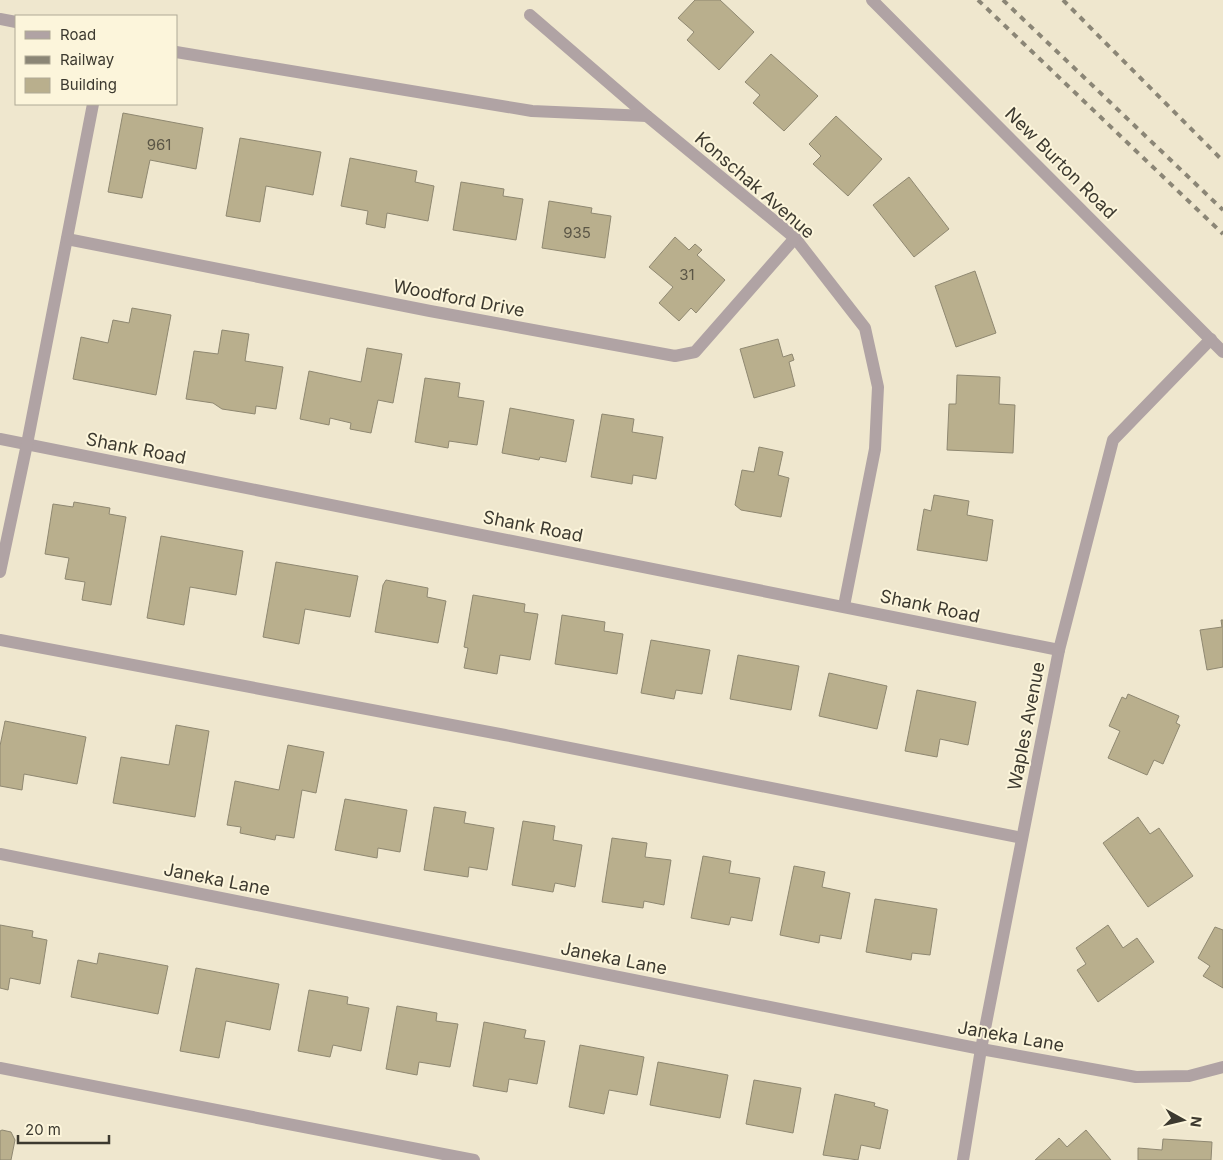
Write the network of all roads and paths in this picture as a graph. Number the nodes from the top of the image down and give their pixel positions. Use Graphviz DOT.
graph roads {
  1 [pos="872,0"];
  2 [pos="530,15"];
  3 [pos="0,19"];
  4 [pos="15,22"];
  5 [pos="178,52"];
  6 [pos="93,105"];
  7 [pos="647,116"];
  8 [pos="795,238"];
  9 [pos="67,239"];
  10 [pos="1211,339"];
  11 [pos="1223,352"];
  12 [pos="0,439"];
  13 [pos="27,444"];
  14 [pos="0,572"];
  15 [pos="844,606"];
  16 [pos="0,640"];
  17 [pos="1059,650"];
  18 [pos="1022,838"];
  19 [pos="0,854"];
  20 [pos="981,1049"];
  21 [pos="1223,1067"];
  22 [pos="0,1068"];
  23 [pos="474,1160"];
  24 [pos="963,1160"];
  1 -- 10 [label="street, New Burton Road"];
  2 -- 7 [label="street, Konschak Avenue"];
  3 -- 4 [label="street"];
  5 -- 7 [label="street"];
  6 -- 9 [label="street"];
  7 -- 8 [label="street, Konschak Avenue"];
  8 -- 9 [label="street, Woodford Drive"];
  8 -- 15 [label="street, Konschak Avenue"];
  9 -- 13 [label="street"];
  10 -- 11 [label="street, New Burton Road"];
  10 -- 17 [label="street, Waples Avenue"];
  12 -- 13 [label="street, Shank Road"];
  13 -- 14 [label="street"];
  13 -- 15 [label="street, Shank Road"];
  15 -- 17 [label="street, Shank Road"];
  16 -- 18 [label="street"];
  17 -- 18 [label="street, Waples Avenue"];
  18 -- 20 [label="street, Waples Avenue"];
  19 -- 20 [label="street, Janeka Lane"];
  20 -- 21 [label="street, Janeka Lane"];
  20 -- 24 [label="street, Waples Avenue"];
  22 -- 23 [label="street"];
}
